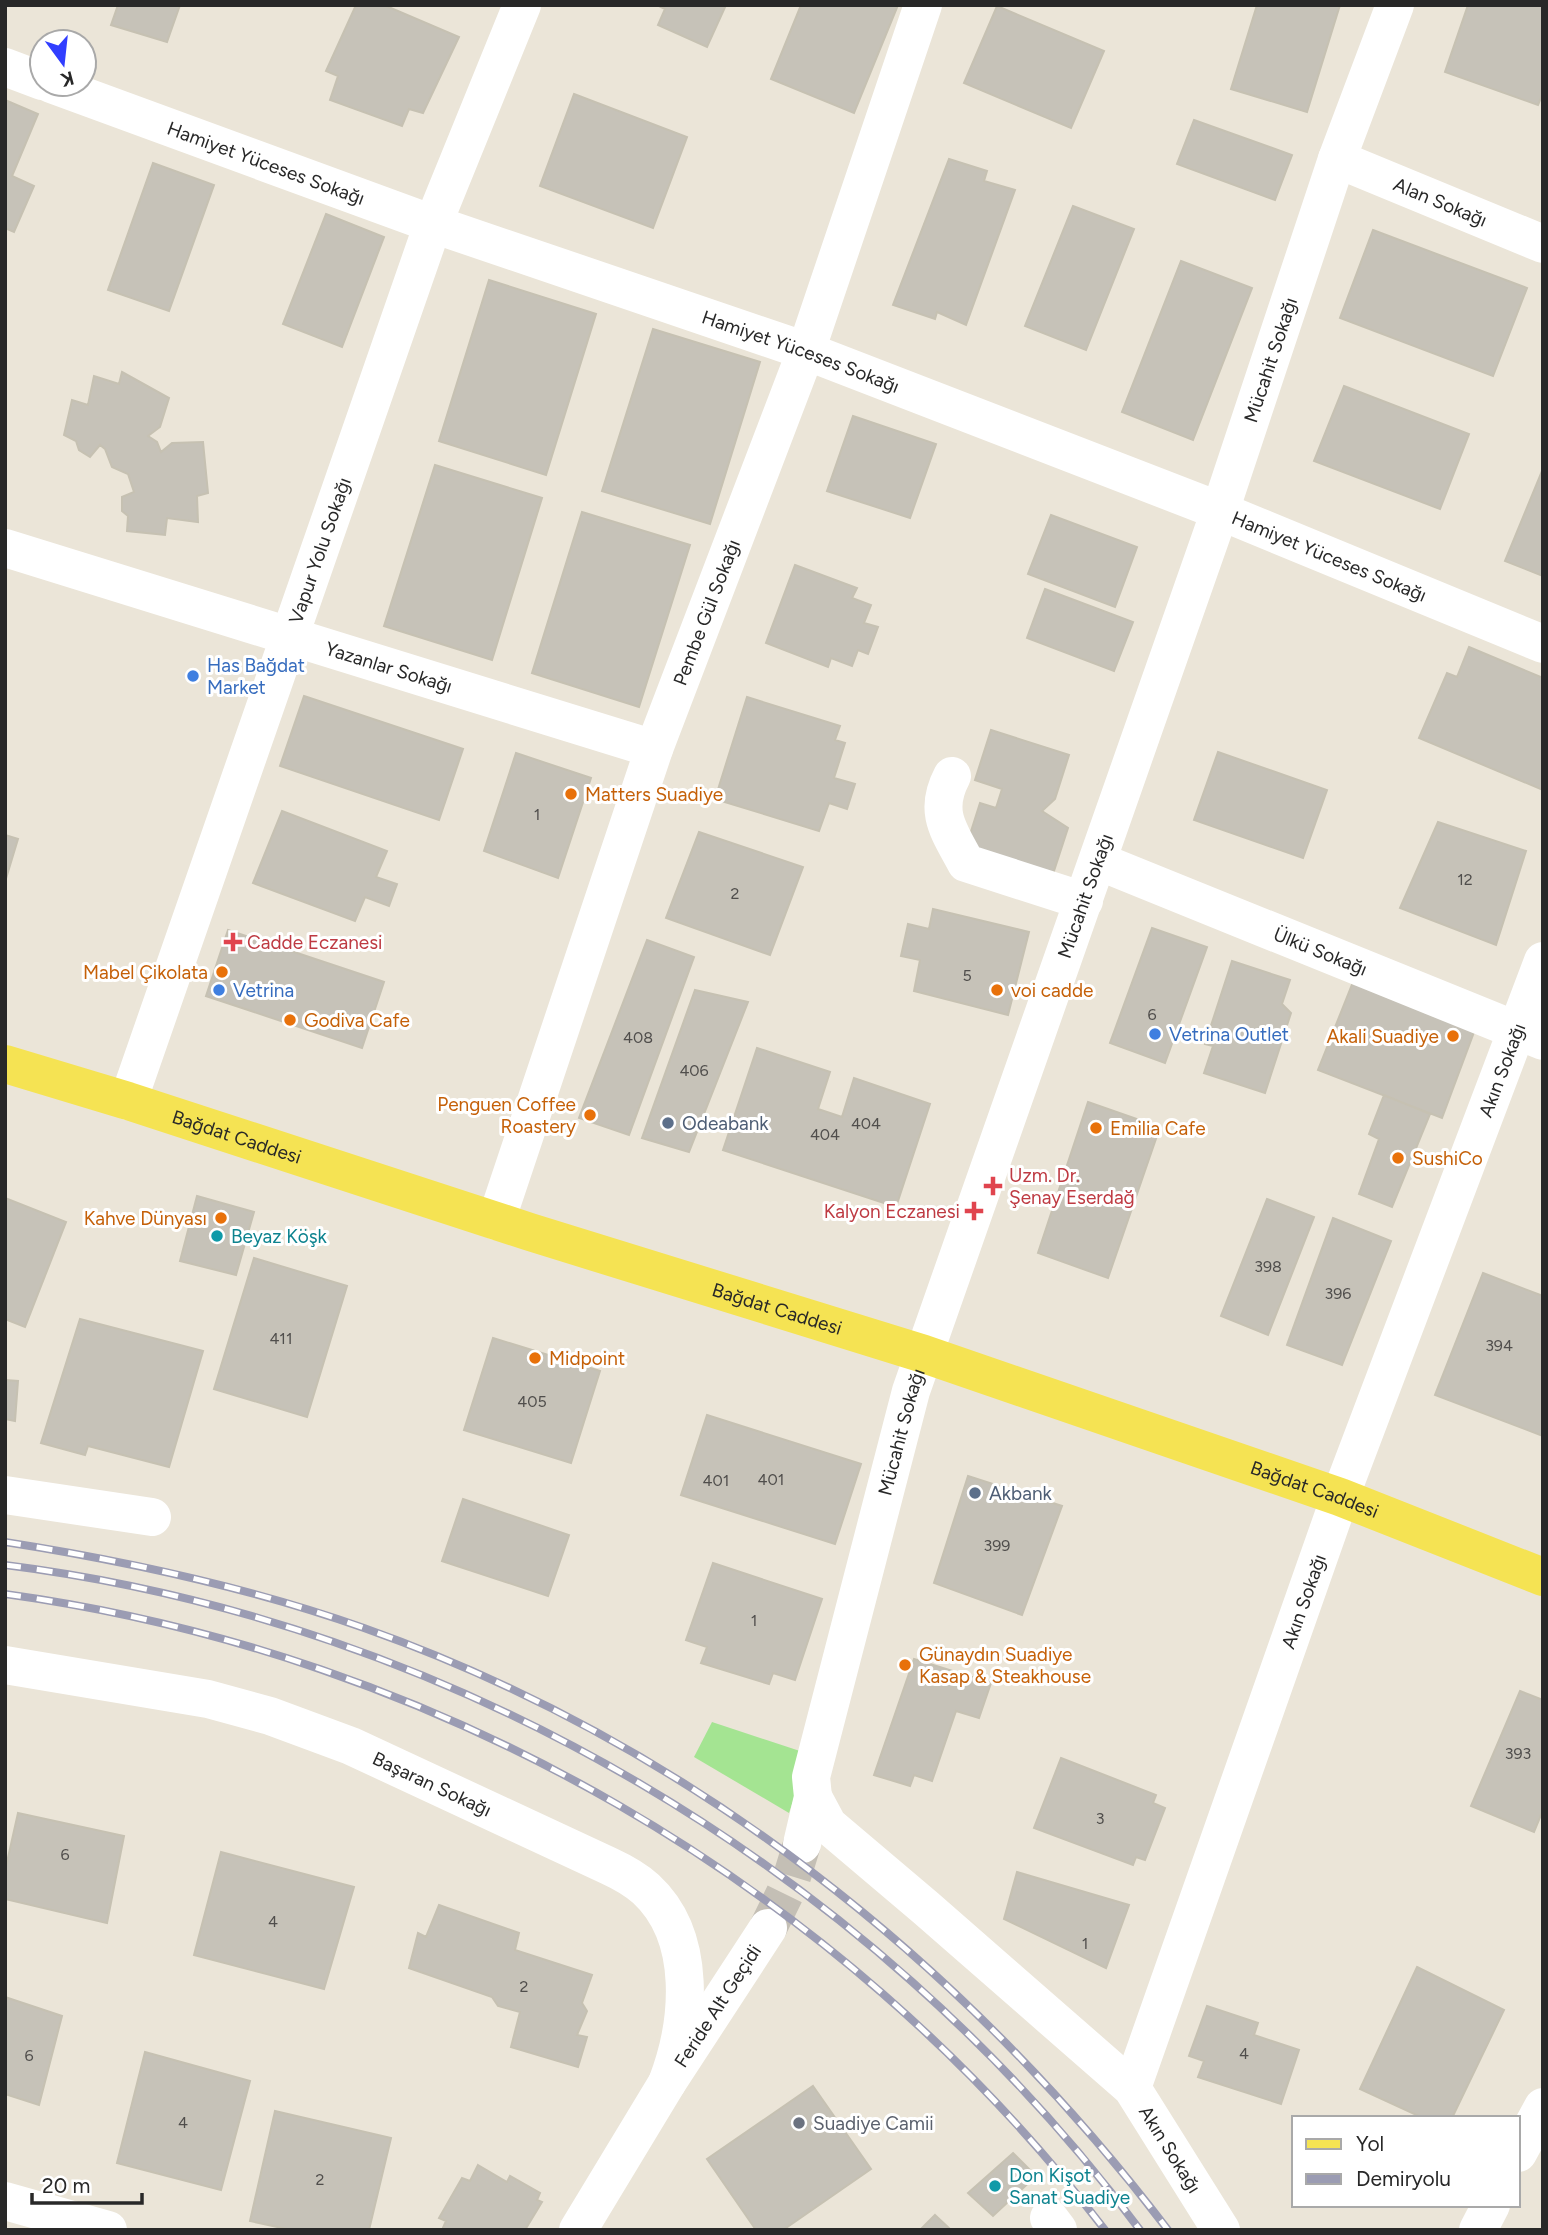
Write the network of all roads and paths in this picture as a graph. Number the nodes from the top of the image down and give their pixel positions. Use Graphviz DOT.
graph roads {
  1 [pos="522,5"];
  2 [pos="923,5"];
  3 [pos="1395,5"];
  4 [pos="5,67"];
  5 [pos="28,76"];
  6 [pos="89,98"];
  7 [pos="1336,159"];
  8 [pos="433,224"];
  9 [pos="1543,244"];
  10 [pos="806,351"];
  11 [pos="1220,511"];
  12 [pos="5,548"];
  13 [pos="289,636"];
  14 [pos="1543,644"];
  15 [pos="654,749"];
  16 [pos="952,776"];
  17 [pos="1098,860"];
  18 [pos="1084,901"];
  19 [pos="1543,961"];
  20 [pos="1530,1036"];
  21 [pos="5,1064"];
  22 [pos="128,1101"];
  23 [pos="496,1221"];
  24 [pos="924,1354"];
  25 [pos="5,1495"];
  26 [pos="1340,1497"];
  27 [pos="152,1517"];
  28 [pos="1543,1577"];
  29 [pos="5,1665"];
  30 [pos="813,1797"];
  31 [pos="802,1844"];
  32 [pos="768,1928"];
  33 [pos="667,2083"];
  34 [pos="1132,2088"];
  35 [pos="1543,2108"];
  36 [pos="1520,2149"];
  37 [pos="5,2201"];
  38 [pos="1490,2207"];
  39 [pos="108,2230"];
  40 [pos="578,2230"];
  41 [pos="1221,2230"];
  42 [pos="1478,2230"];
  1 -- 8 [label="street, Vapur Yolu Sokağı"];
  2 -- 10 [label="street, Pembe Gül Sokağı"];
  3 -- 7 [label="street, Mücahit Sokağı"];
  4 -- 5 [label="street"];
  6 -- 8 [label="street, Hamiyet Yüceses Sokağı"];
  7 -- 9 [label="street, Alan Sokağı"];
  7 -- 11 [label="street, Mücahit Sokağı"];
  8 -- 10 [label="street, Hamiyet Yüceses Sokağı"];
  8 -- 13 [label="street, Vapur Yolu Sokağı"];
  10 -- 11 [label="street, Hamiyet Yüceses Sokağı"];
  10 -- 15 [label="street, Pembe Gül Sokağı"];
  11 -- 14 [label="street, Hamiyet Yüceses Sokağı"];
  11 -- 17 [label="street, Mücahit Sokağı"];
  12 -- 13 [label="street, Yazanlar Sokağı"];
  13 -- 15 [label="street, Yazanlar Sokağı"];
  13 -- 22 [label="street, Vapur Yolu Sokağı"];
  15 -- 23 [label="street, Pembe Gül Sokağı"];
  16 -- 18 [label="street"];
  17 -- 18 [label="street, Mücahit Sokağı"];
  17 -- 20 [label="street, Ülkü Sokağı"];
  18 -- 24 [label="street, Mücahit Sokağı"];
  19 -- 20 [label="street, Akın Sokağı"];
  20 -- 26 [label="street, Akın Sokağı"];
  21 -- 22 [label="main road, Bağdat Caddesi"];
  22 -- 23 [label="main road, Bağdat Caddesi"];
  23 -- 24 [label="main road, Bağdat Caddesi"];
  24 -- 26 [label="main road, Bağdat Caddesi"];
  24 -- 30 [label="street, Mücahit Sokağı"];
  25 -- 27 [label="street"];
  26 -- 28 [label="main road, Bağdat Caddesi"];
  26 -- 34 [label="street, Akın Sokağı"];
  29 -- 33 [label="street, Başaran Sokağı"];
  30 -- 31 [label="street"];
  30 -- 34 [label="street"];
  32 -- 33 [label="street, Feride Alt Geçidi"];
  33 -- 40 [label="street"];
  34 -- 41 [label="street, Akın Sokağı"];
  35 -- 36 [label="street"];
  37 -- 39 [label="street"];
  38 -- 42 [label="street"];
}
